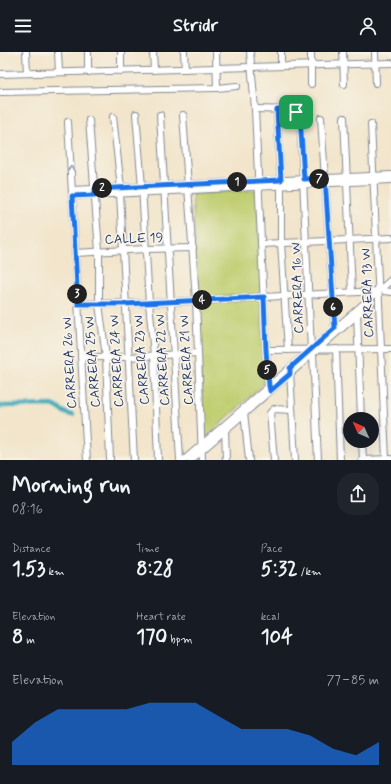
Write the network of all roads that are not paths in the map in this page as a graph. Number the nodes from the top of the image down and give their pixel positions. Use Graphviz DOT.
graph roads {
  1 [pos="26,52"];
  2 [pos="58,52"];
  3 [pos="88,52"];
  4 [pos="120,52"];
  5 [pos="153,52"];
  6 [pos="184,52"];
  7 [pos="216,52"];
  8 [pos="250,52"];
  9 [pos="281,52"];
  10 [pos="311,52"];
  11 [pos="343,52"];
  12 [pos="375,52"];
  13 [pos="375,63"];
  14 [pos="391,63"];
  15 [pos="343,64"];
  16 [pos="311,65"];
  17 [pos="281,66"];
  18 [pos="251,67"];
  19 [pos="217,68"];
  20 [pos="185,69"];
  21 [pos="154,70"];
  22 [pos="121,71"];
  23 [pos="59,72"];
  24 [pos="88,72"];
  25 [pos="28,73"];
  26 [pos="0,74"];
  27 [pos="376,83"];
  28 [pos="311,84"];
  29 [pos="344,84"];
  30 [pos="237,86"];
  31 [pos="217,88"];
  32 [pos="0,92"];
  33 [pos="255,109"];
  34 [pos="277,110"];
  35 [pos="136,114"];
  36 [pos="160,115"];
  37 [pos="183,115"];
  38 [pos="113,117"];
  39 [pos="321,118"];
  40 [pos="344,118"];
  41 [pos="89,120"];
  42 [pos="68,122"];
  43 [pos="371,124"];
  44 [pos="391,176"];
  45 [pos="374,179"];
  46 [pos="347,180"];
  47 [pos="391,180"];
  48 [pos="325,181"];
  49 [pos="304,182"];
  50 [pos="281,183"];
  51 [pos="258,184"];
  52 [pos="188,187"];
  53 [pos="164,188"];
  54 [pos="142,189"];
  55 [pos="120,190"];
  56 [pos="95,192"];
  57 [pos="72,193"];
  58 [pos="391,238"];
  59 [pos="376,239"];
  60 [pos="350,240"];
  61 [pos="328,241"];
  62 [pos="307,242"];
  63 [pos="281,243"];
  64 [pos="261,244"];
  65 [pos="145,248"];
  66 [pos="168,248"];
  67 [pos="193,248"];
  68 [pos="123,250"];
  69 [pos="99,251"];
  70 [pos="75,252"];
  71 [pos="391,280"];
  72 [pos="391,285"];
  73 [pos="352,292"];
  74 [pos="383,292"];
  75 [pos="332,294"];
  76 [pos="310,295"];
  77 [pos="284,296"];
  78 [pos="264,297"];
  79 [pos="196,300"];
  80 [pos="171,302"];
  81 [pos="149,303"];
  82 [pos="78,304"];
  83 [pos="99,304"];
  84 [pos="125,304"];
  85 [pos="357,312"];
  86 [pos="336,331"];
  87 [pos="336,349"];
  88 [pos="359,349"];
  89 [pos="381,349"];
  90 [pos="391,349"];
  91 [pos="266,350"];
  92 [pos="288,350"];
  93 [pos="314,351"];
  94 [pos="198,353"];
  95 [pos="174,354"];
  96 [pos="154,355"];
  97 [pos="81,357"];
  98 [pos="129,357"];
  99 [pos="106,358"];
  100 [pos="290,371"];
  101 [pos="270,388"];
  102 [pos="244,410"];
  103 [pos="292,410"];
  104 [pos="361,412"];
  105 [pos="225,427"];
  106 [pos="202,447"];
  107 [pos="362,448"];
  108 [pos="387,459"];
  109 [pos="87,460"];
  110 [pos="110,460"];
  111 [pos="134,460"];
  112 [pos="158,460"];
  113 [pos="180,460"];
  114 [pos="184,460"];
  115 [pos="191,460"];
  116 [pos="202,460"];
  117 [pos="226,460"];
  118 [pos="249,460"];
  119 [pos="274,460"];
  120 [pos="295,460"];
  121 [pos="318,460"];
  122 [pos="340,460"];
  123 [pos="363,460"];
  1 -- 25 [label="street"];
  2 -- 23 [label="street"];
  3 -- 24 [label="street"];
  4 -- 22 [label="street"];
  5 -- 21 [label="street"];
  6 -- 20 [label="street"];
  7 -- 19 [label="street"];
  8 -- 18 [label="street"];
  9 -- 17 [label="street"];
  10 -- 16 [label="street"];
  11 -- 15 [label="street"];
  12 -- 13 [label="street"];
  13 -- 14 [label="street"];
  13 -- 15 [label="street"];
  13 -- 27 [label="street"];
  15 -- 16 [label="street"];
  15 -- 29 [label="street"];
  16 -- 17 [label="street"];
  16 -- 28 [label="street"];
  17 -- 18 [label="street"];
  18 -- 19 [label="street"];
  18 -- 33 [label="street"];
  19 -- 20 [label="street"];
  19 -- 31 [label="street"];
  20 -- 21 [label="street"];
  21 -- 22 [label="street"];
  22 -- 24 [label="street"];
  23 -- 24 [label="street"];
  23 -- 25 [label="street"];
  25 -- 26 [label="street"];
  30 -- 31 [label="street"];
  31 -- 32 [label="street"];
  33 -- 34 [label="street"];
  33 -- 51 [label="street"];
  34 -- 49 [label="street, CARRERA 16 W"];
  34 -- 50 [label="street"];
  35 -- 54 [label="street, CARRERA 23 W"];
  36 -- 53 [label="street, CARRERA 22 W"];
  37 -- 52 [label="street, CARRERA 21 W"];
  38 -- 55 [label="street, CARRERA 24 W"];
  39 -- 48 [label="street"];
  40 -- 46 [label="street"];
  41 -- 56 [label="street, CARRERA 25 W"];
  57 -- 42 [label="street, CARRERA 26 W, one-way"];
  43 -- 45 [label="street, CARRERA 13 W"];
  44 -- 45 [label="street"];
  45 -- 46 [label="street"];
  45 -- 47 [label="street"];
  45 -- 59 [label="street, CARRERA 13 W"];
  46 -- 48 [label="street"];
  46 -- 60 [label="street"];
  48 -- 49 [label="street"];
  48 -- 61 [label="street"];
  49 -- 50 [label="street"];
  49 -- 62 [label="street, CARRERA 16 W"];
  50 -- 51 [label="street"];
  50 -- 63 [label="street"];
  51 -- 52 [label="street"];
  51 -- 64 [label="street"];
  52 -- 53 [label="street"];
  52 -- 67 [label="street, CARRERA 21 W"];
  53 -- 54 [label="street"];
  53 -- 66 [label="street, CARRERA 22 W"];
  54 -- 55 [label="street"];
  54 -- 65 [label="street, CARRERA 23 W"];
  55 -- 56 [label="street"];
  55 -- 68 [label="street, CARRERA 24 W"];
  56 -- 57 [label="street"];
  56 -- 69 [label="street, CARRERA 25 W"];
  57 -- 70 [label="street, CARRERA 26 W"];
  58 -- 59 [label="street"];
  59 -- 60 [label="street"];
  59 -- 74 [label="street, CARRERA 13 W"];
  60 -- 61 [label="street"];
  60 -- 73 [label="street"];
  61 -- 62 [label="street"];
  61 -- 75 [label="street"];
  62 -- 63 [label="street"];
  62 -- 76 [label="street, CARRERA 16 W"];
  63 -- 64 [label="street"];
  63 -- 77 [label="street"];
  64 -- 78 [label="street"];
  65 -- 66 [label="street, CALLE 19"];
  65 -- 68 [label="street, CALLE 19"];
  65 -- 81 [label="street, CARRERA 23 W"];
  66 -- 67 [label="street, CALLE 19"];
  66 -- 80 [label="street, CARRERA 22 W"];
  67 -- 79 [label="street, CARRERA 21 W"];
  68 -- 69 [label="street, CALLE 19"];
  68 -- 84 [label="street, CARRERA 24 W"];
  69 -- 70 [label="street, CALLE 19"];
  69 -- 83 [label="street, CARRERA 25 W"];
  70 -- 82 [label="street, CARRERA 26 W"];
  71 -- 74 [label="street"];
  72 -- 74 [label="street"];
  73 -- 74 [label="street"];
  73 -- 75 [label="street"];
  74 -- 85 [label="street"];
  74 -- 89 [label="street, CARRERA 13 W"];
  75 -- 76 [label="street"];
  75 -- 86 [label="street"];
  76 -- 77 [label="street"];
  76 -- 93 [label="street, CARRERA 16 W"];
  77 -- 78 [label="street"];
  77 -- 92 [label="street"];
  78 -- 79 [label="street"];
  78 -- 91 [label="street"];
  79 -- 80 [label="street"];
  79 -- 94 [label="street, CARRERA 21 W"];
  80 -- 81 [label="street"];
  80 -- 95 [label="street, CARRERA 22 W"];
  81 -- 84 [label="street"];
  81 -- 96 [label="street, CARRERA 23 W"];
  82 -- 83 [label="street"];
  82 -- 97 [label="street, CARRERA 26 W"];
  83 -- 84 [label="street"];
  83 -- 99 [label="street, CARRERA 25 W"];
  84 -- 98 [label="street, CARRERA 24 W"];
  85 -- 86 [label="street"];
  85 -- 88 [label="street"];
  86 -- 93 [label="street"];
  87 -- 88 [label="street"];
  87 -- 93 [label="street"];
  87 -- 122 [label="street"];
  88 -- 89 [label="street"];
  88 -- 104 [label="street"];
  89 -- 90 [label="street"];
  89 -- 108 [label="street, CARRERA 13 W"];
  91 -- 92 [label="street"];
  91 -- 101 [label="street"];
  92 -- 93 [label="street"];
  93 -- 100 [label="street"];
  93 -- 121 [label="street, CARRERA 16 W"];
  94 -- 95 [label="street"];
  94 -- 106 [label="street, CARRERA 21 W"];
  95 -- 96 [label="street"];
  95 -- 113 [label="street, CARRERA 22 W"];
  96 -- 98 [label="street"];
  96 -- 112 [label="street, CARRERA 23 W"];
  97 -- 99 [label="street"];
  97 -- 109 [label="street, CARRERA 26 W"];
  98 -- 99 [label="street"];
  98 -- 111 [label="street, CARRERA 24 W"];
  99 -- 110 [label="street, CARRERA 25 W"];
  100 -- 101 [label="street"];
  100 -- 103 [label="street"];
  101 -- 102 [label="street"];
  102 -- 105 [label="street"];
  102 -- 118 [label="street"];
  103 -- 119 [label="street"];
  103 -- 120 [label="street"];
  105 -- 106 [label="street"];
  105 -- 117 [label="street"];
  106 -- 114 [label="street"];
  106 -- 115 [label="street"];
  106 -- 116 [label="street, CARRERA 21 W"];
  107 -- 123 [label="street"];
  108 -- 123 [label="street"];
}
